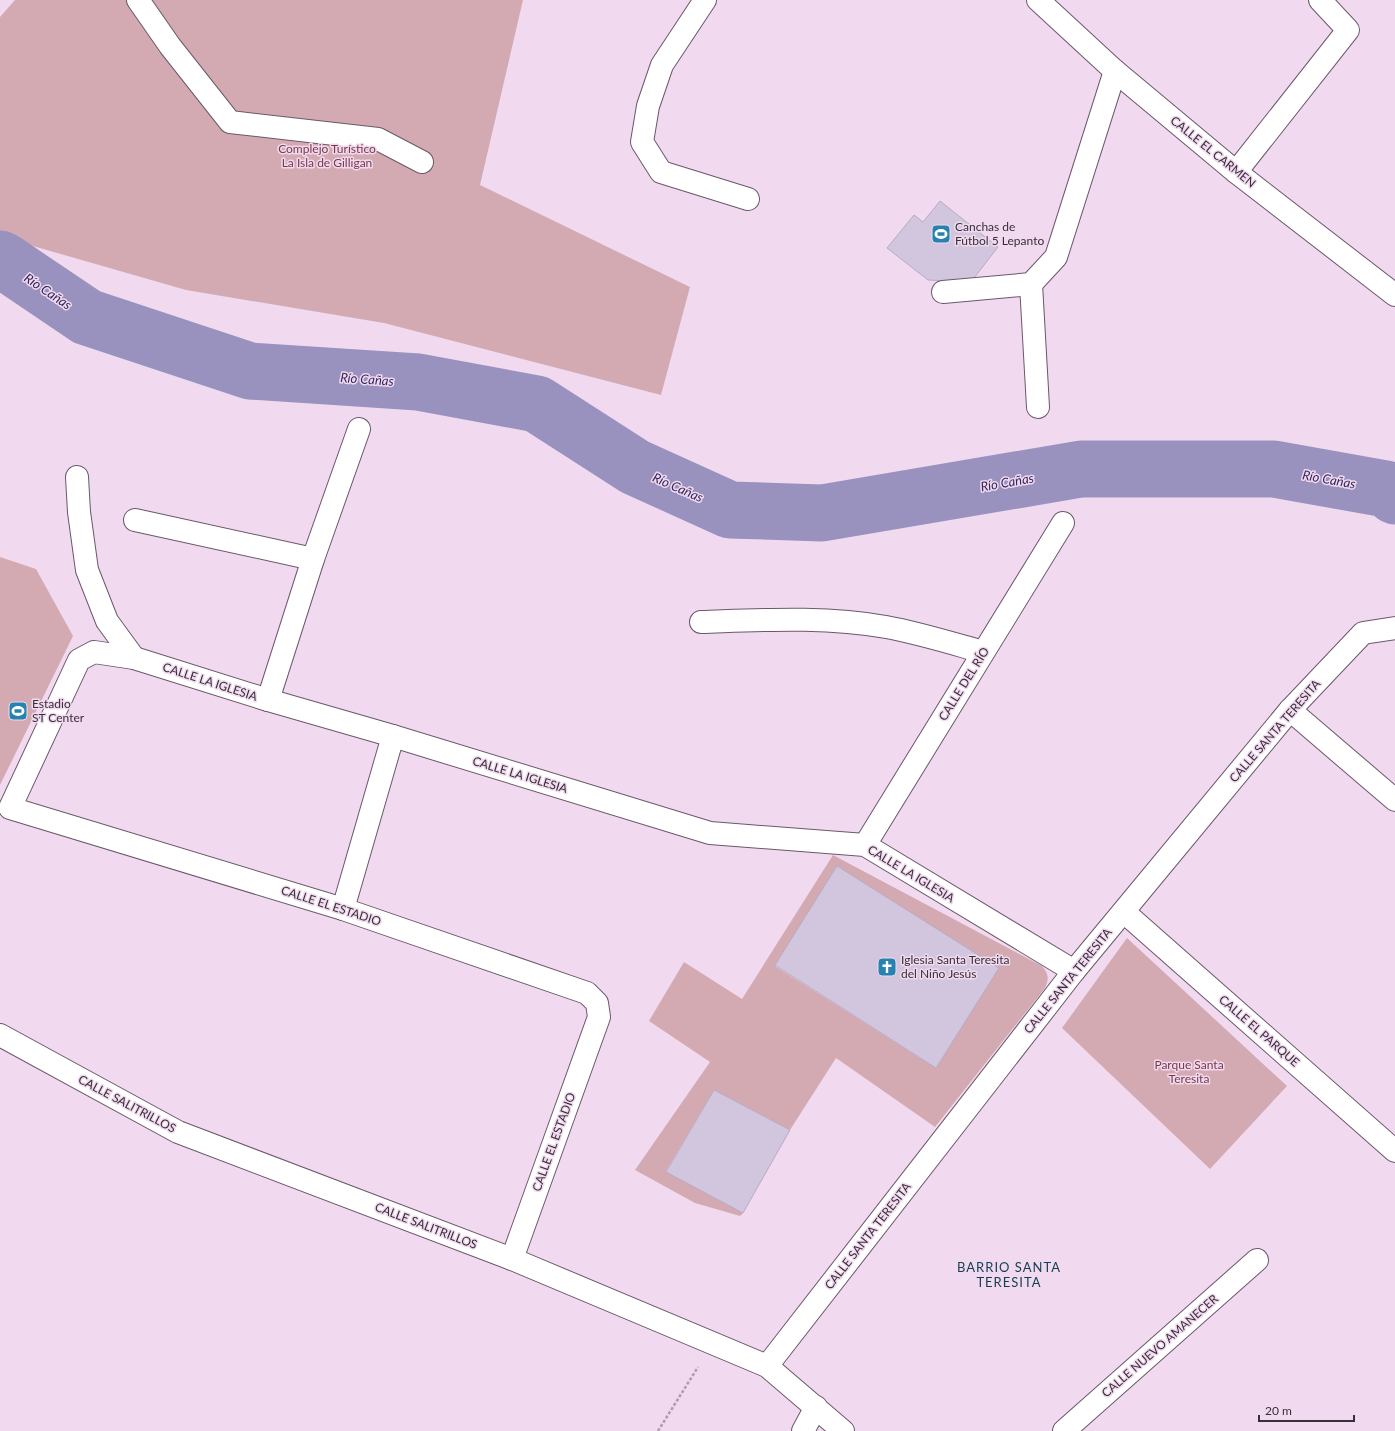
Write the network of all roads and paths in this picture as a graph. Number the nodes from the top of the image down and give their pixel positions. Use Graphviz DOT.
graph roads {
  1 [pos="138,0"];
  2 [pos="705,0"];
  3 [pos="1038,0"];
  4 [pos="1320,0"];
  5 [pos="1115,71"];
  6 [pos="422,162"];
  7 [pos="1236,172"];
  8 [pos="748,200"];
  9 [pos="1031,284"];
  10 [pos="943,292"];
  11 [pos="1395,294"];
  12 [pos="1038,407"];
  13 [pos="359,429"];
  14 [pos="77,477"];
  15 [pos="135,520"];
  16 [pos="1063,523"];
  17 [pos="313,559"];
  18 [pos="701,622"];
  19 [pos="1395,628"];
  20 [pos="983,652"];
  21 [pos="134,658"];
  22 [pos="268,700"];
  23 [pos="1290,710"];
  24 [pos="393,736"];
  25 [pos="1395,800"];
  26 [pos="865,845"];
  27 [pos="343,909"];
  28 [pos="1124,912"];
  29 [pos="1074,971"];
  30 [pos="0,1035"];
  31 [pos="1395,1151"];
  32 [pos="512,1259"];
  33 [pos="1257,1260"];
  34 [pos="714,1343"];
  35 [pos="767,1366"];
  36 [pos="816,1407"];
  37 [pos="658,1431"];
  38 [pos="804,1431"];
  39 [pos="843,1431"];
  40 [pos="1064,1431"];
  1 -- 6 [label="street"];
  2 -- 8 [label="street"];
  3 -- 5 [label="street, CALLE EL CARMEN"];
  4 -- 7 [label="street"];
  5 -- 7 [label="street, CALLE EL CARMEN"];
  5 -- 9 [label="street"];
  7 -- 11 [label="street, CALLE EL CARMEN"];
  9 -- 10 [label="street"];
  9 -- 12 [label="street"];
  13 -- 17 [label="street"];
  14 -- 21 [label="street"];
  15 -- 17 [label="street"];
  16 -- 20 [label="street, CALLE DEL RÍO"];
  17 -- 22 [label="street"];
  18 -- 20 [label="street"];
  19 -- 23 [label="street, CALLE SANTA TERESITA"];
  20 -- 26 [label="street, CALLE DEL RÍO"];
  21 -- 22 [label="street, CALLE LA IGLESIA"];
  21 -- 27 [label="street, CALLE EL ESTADIO"];
  22 -- 24 [label="street, CALLE LA IGLESIA"];
  23 -- 25 [label="street"];
  23 -- 28 [label="street, CALLE SANTA TERESITA"];
  24 -- 26 [label="street, CALLE LA IGLESIA"];
  24 -- 27 [label="street"];
  26 -- 29 [label="street, CALLE LA IGLESIA"];
  27 -- 32 [label="street, CALLE EL ESTADIO"];
  28 -- 29 [label="street, CALLE SANTA TERESITA"];
  28 -- 31 [label="street, CALLE EL PARQUE"];
  29 -- 35 [label="street, CALLE SANTA TERESITA"];
  30 -- 32 [label="street, CALLE SALITRILLOS"];
  32 -- 34 [label="street, CALLE SALITRILLOS"];
  33 -- 40 [label="street, CALLE NUEVO AMANECER"];
  34 -- 35 [label="street, CALLE SALITRILLOS"];
  34 -- 37 [label="path"];
  35 -- 36 [label="street, CALLE SALITRILLOS"];
  36 -- 38 [label="street"];
  36 -- 39 [label="street, CALLE SALITRILLOS"];
}
